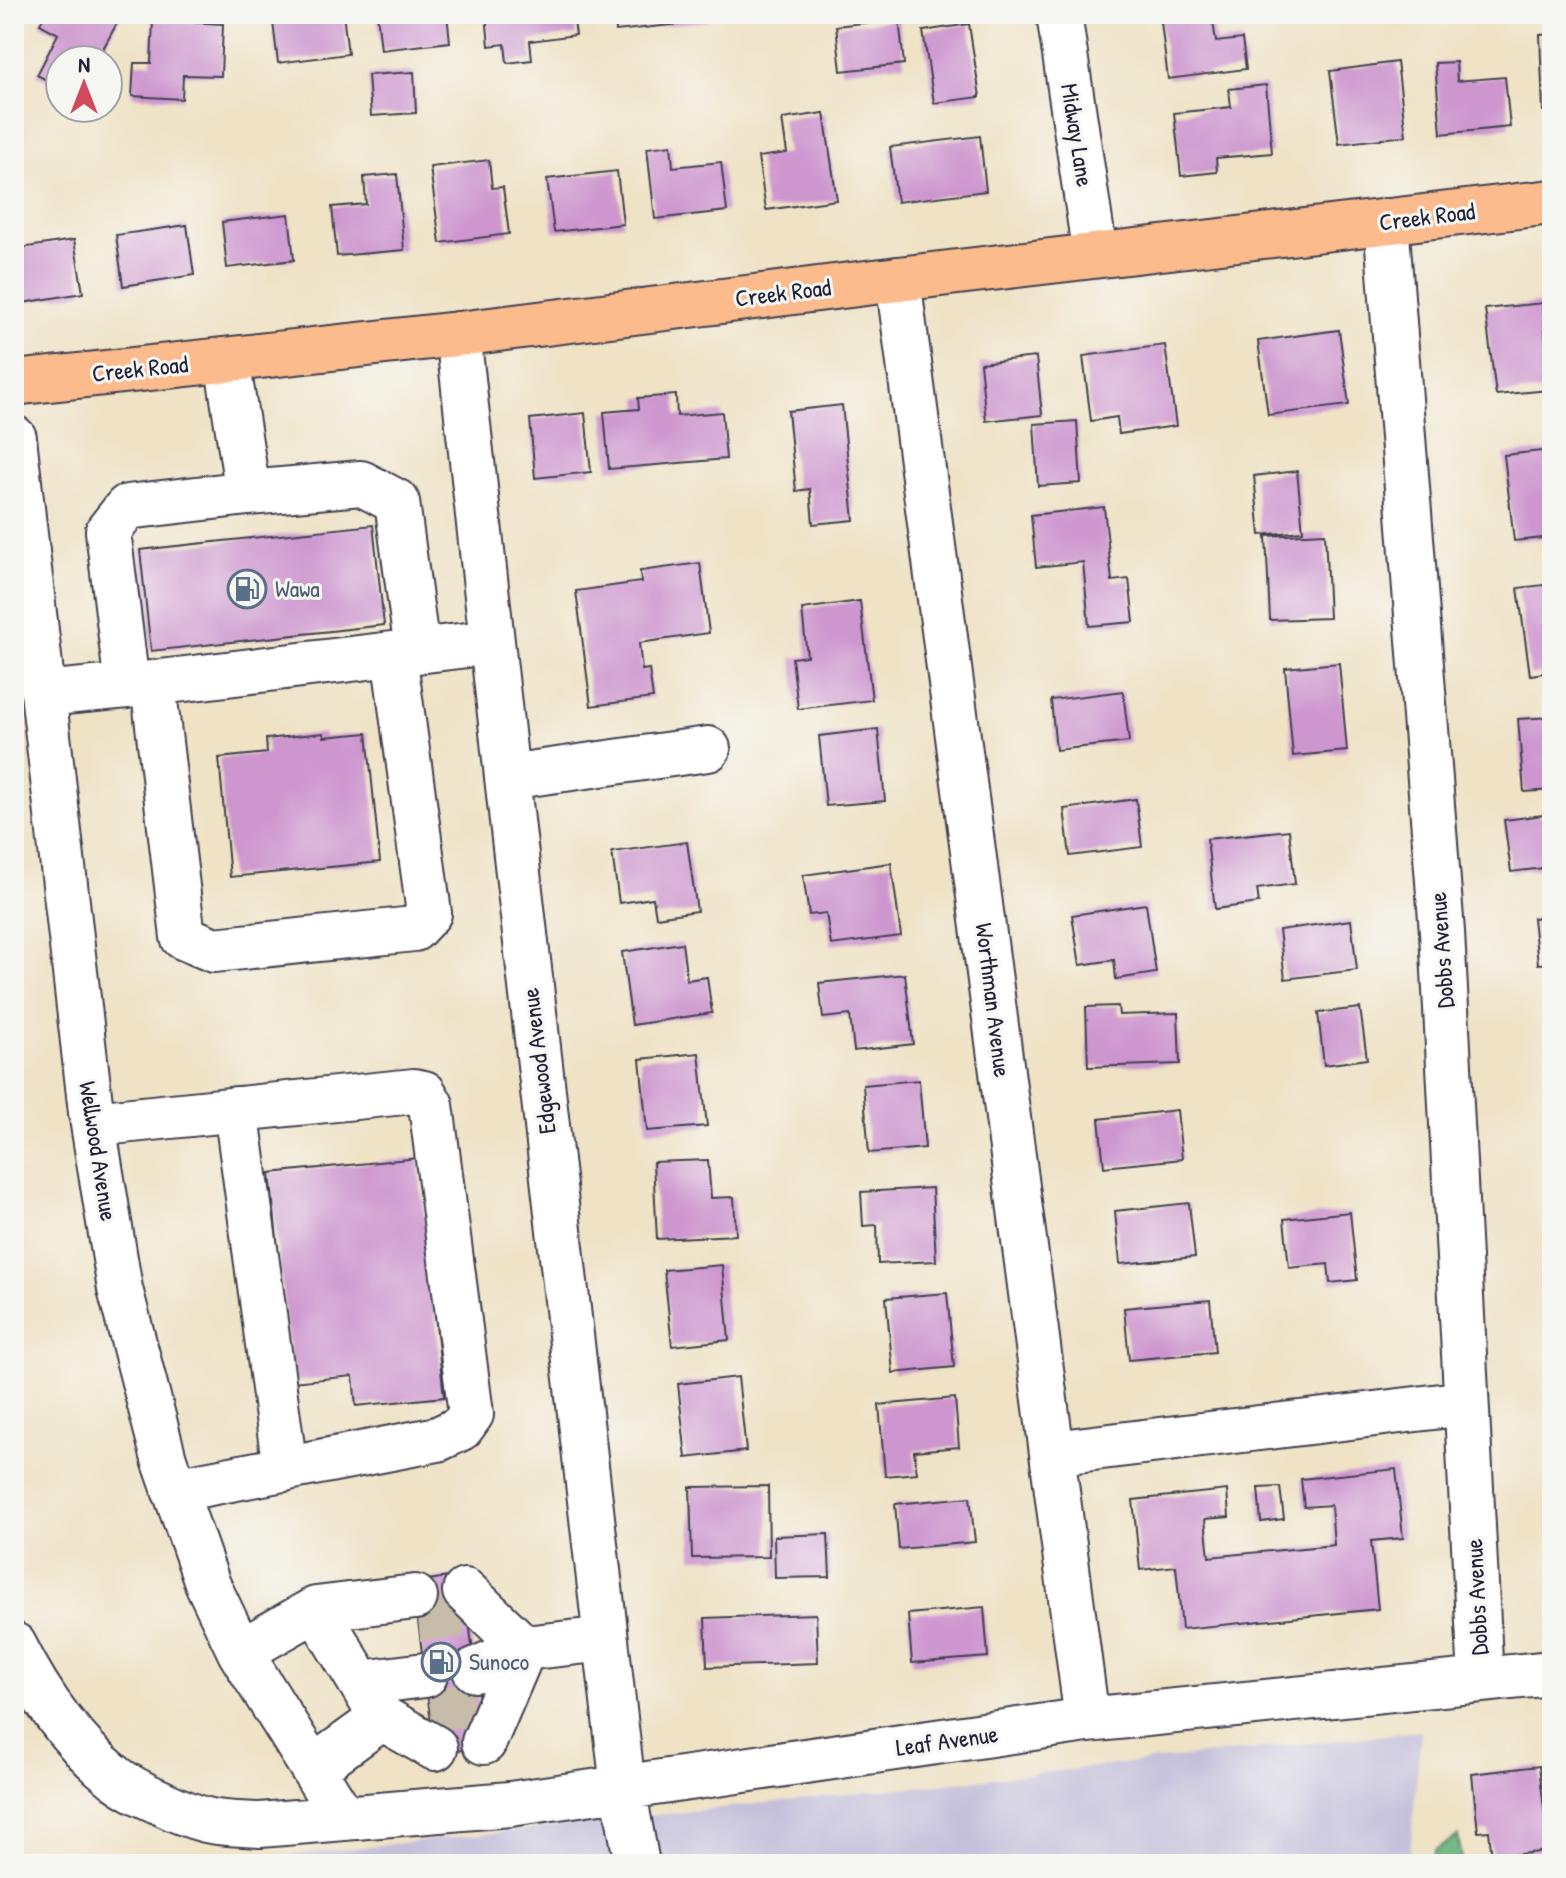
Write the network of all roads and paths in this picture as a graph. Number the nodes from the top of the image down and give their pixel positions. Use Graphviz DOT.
graph roads {
  1 [pos="1059,14"];
  2 [pos="1552,202"];
  3 [pos="1386,221"];
  4 [pos="1095,255"];
  5 [pos="898,279"];
  6 [pos="458,334"];
  7 [pos="227,360"];
  8 [pos="14,383"];
  9 [pos="14,438"];
  10 [pos="248,493"];
  11 [pos="492,642"];
  12 [pos="406,652"];
  13 [pos="140,684"];
  14 [pos="43,694"];
  15 [pos="708,749"];
  16 [pos="507,777"];
  17 [pos="236,1109"];
  18 [pos="93,1124"];
  19 [pos="1466,1403"];
  20 [pos="1052,1453"];
  21 [pos="285,1469"];
  22 [pos="174,1490"];
  23 [pos="466,1602"];
  24 [pos="417,1608"];
  25 [pos="322,1620"];
  26 [pos="606,1639"];
  27 [pos="14,1645"];
  28 [pos="524,1648"];
  29 [pos="240,1652"];
  30 [pos="1552,1673"];
  31 [pos="1481,1680"];
  32 [pos="372,1701"];
  33 [pos="1087,1720"];
  34 [pos="313,1768"];
  35 [pos="623,1788"];
  36 [pos="343,1817"];
  37 [pos="637,1864"];
  1 -- 4 [label="street, Midway Lane"];
  2 -- 3 [label="main road, Creek Road"];
  3 -- 4 [label="main road, Creek Road"];
  3 -- 19 [label="street, Dobbs Avenue"];
  4 -- 5 [label="main road, Creek Road"];
  5 -- 6 [label="main road, Creek Road"];
  5 -- 20 [label="street, Worthman Avenue"];
  6 -- 7 [label="main road, Creek Road"];
  6 -- 11 [label="street, Edgewood Avenue"];
  7 -- 8 [label="main road, Creek Road"];
  7 -- 10 [label="street"];
  9 -- 14 [label="street, Wellwood Avenue"];
  10 -- 12 [label="street"];
  10 -- 13 [label="street"];
  11 -- 12 [label="street"];
  11 -- 16 [label="street, Edgewood Avenue"];
  12 -- 13 [label="street"];
  12 -- 13 [label="street"];
  13 -- 14 [label="street"];
  14 -- 18 [label="street, Wellwood Avenue"];
  15 -- 16 [label="street"];
  16 -- 26 [label="street, Edgewood Avenue"];
  17 -- 18 [label="street"];
  17 -- 21 [label="street"];
  17 -- 21 [label="street"];
  18 -- 22 [label="street, Wellwood Avenue"];
  19 -- 20 [label="street"];
  19 -- 31 [label="street, Dobbs Avenue"];
  20 -- 33 [label="street, Worthman Avenue"];
  21 -- 22 [label="street"];
  22 -- 29 [label="street, Wellwood Avenue"];
  23 -- 28 [label="street"];
  24 -- 25 [label="street"];
  25 -- 29 [label="street"];
  25 -- 32 [label="street"];
  26 -- 28 [label="street"];
  26 -- 35 [label="street, Edgewood Avenue"];
  27 -- 36 [label="street, Leaf Avenue"];
  28 -- 28 [label="street"];
  29 -- 34 [label="street, Wellwood Avenue"];
  30 -- 31 [label="street, Leaf Avenue"];
  31 -- 33 [label="street, Leaf Avenue"];
  32 -- 32 [label="street"];
  32 -- 34 [label="street"];
  33 -- 35 [label="street, Leaf Avenue"];
  34 -- 36 [label="street, Wellwood Avenue"];
  35 -- 36 [label="street, Leaf Avenue"];
  35 -- 37 [label="street, Edgewood Avenue"];
}
